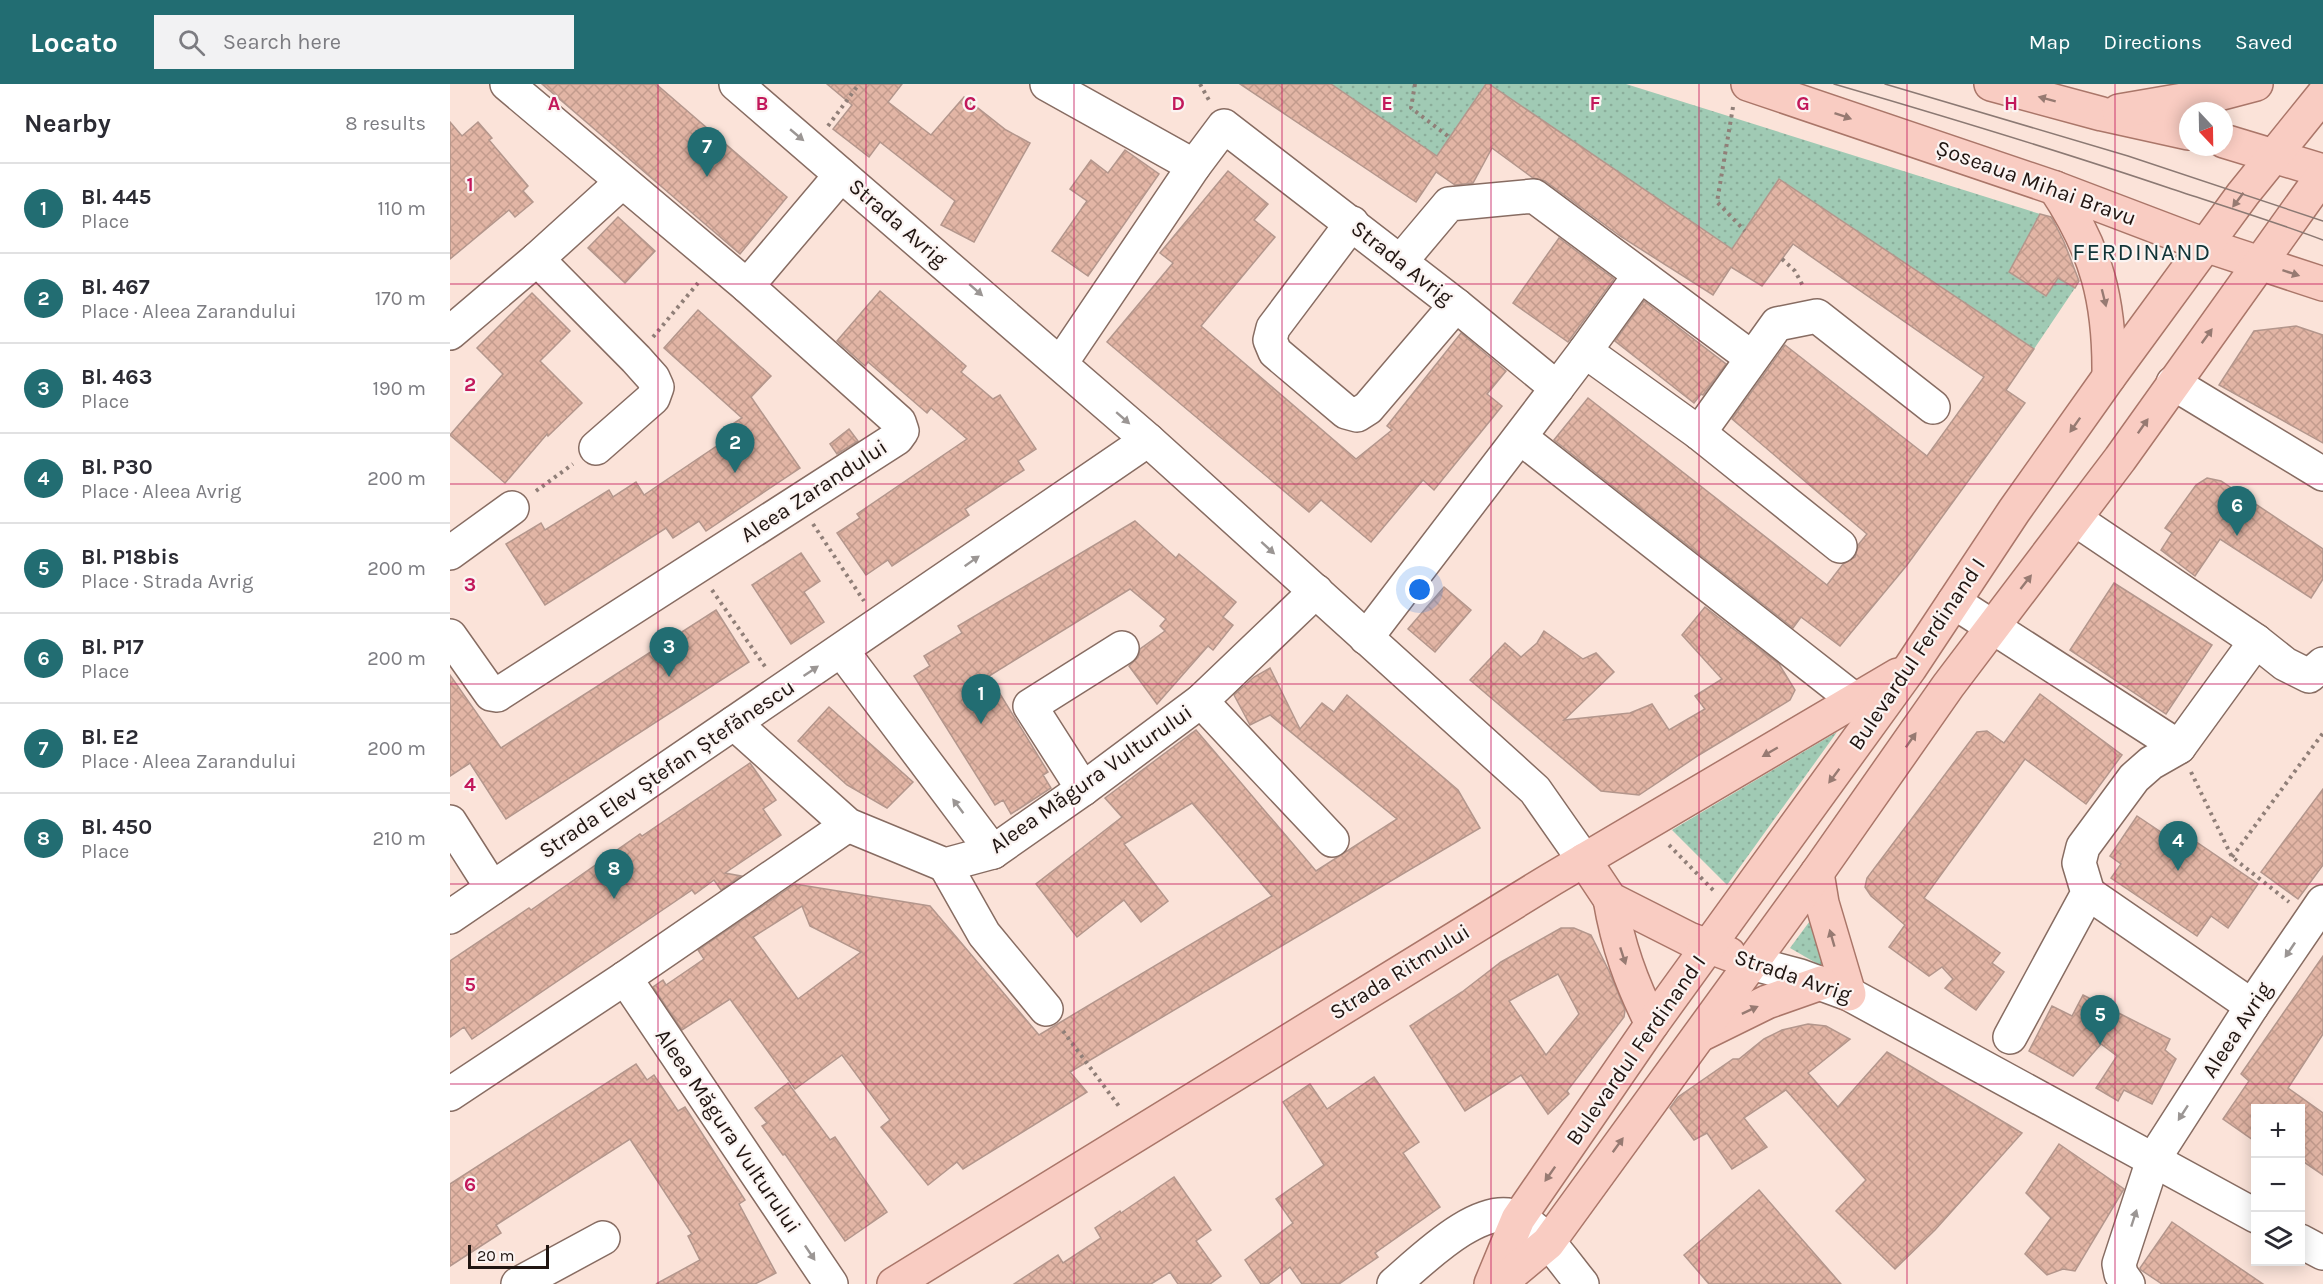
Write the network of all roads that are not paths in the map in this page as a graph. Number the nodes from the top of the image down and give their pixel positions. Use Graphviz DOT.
graph roads {
  1 [pos="507,84"];
  2 [pos="736,84"];
  3 [pos="1047,84"];
  4 [pos="1991,84"];
  5 [pos="2256,84"];
  6 [pos="1741,93"];
  7 [pos="2323,95"];
  8 [pos="2102,114"];
  9 [pos="2179,131"];
  10 [pos="2233,144"];
  11 [pos="2272,155"];
  12 [pos="1194,166"];
  13 [pos="2323,173"];
  14 [pos="841,175"];
  15 [pos="621,182"];
  16 [pos="2055,188"];
  17 [pos="1352,223"];
  18 [pos="2205,245"];
  19 [pos="537,259"];
  20 [pos="1401,261"];
  21 [pos="2259,262"];
  22 [pos="1640,275"];
  23 [pos="2323,284"];
  24 [pos="747,286"];
  25 [pos="1456,305"];
  26 [pos="450,333"];
  27 [pos="1585,351"];
  28 [pos="1752,358"];
  29 [pos="1061,363"];
  30 [pos="2109,377"];
  31 [pos="2173,383"];
  32 [pos="1557,388"];
  33 [pos="1933,407"];
  34 [pos="1699,433"];
  35 [pos="1521,438"];
  36 [pos="1148,440"];
  37 [pos="596,448"];
  38 [pos="2323,474"];
  39 [pos="512,508"];
  40 [pos="2075,519"];
  41 [pos="1840,546"];
  42 [pos="450,553"];
  43 [pos="1316,591"];
  44 [pos="1954,602"];
  45 [pos="1993,626"];
  46 [pos="450,636"];
  47 [pos="1366,638"];
  48 [pos="2256,641"];
  49 [pos="1122,648"];
  50 [pos="842,651"];
  51 [pos="2323,664"];
  52 [pos="1910,668"];
  53 [pos="1856,701"];
  54 [pos="1201,702"];
  55 [pos="734,723"];
  56 [pos="2179,747"];
  57 [pos="1083,789"];
  58 [pos="450,822"];
  59 [pos="848,825"];
  60 [pos="1332,840"];
  61 [pos="993,852"];
  62 [pos="1584,860"];
  63 [pos="945,865"];
  64 [pos="1817,873"];
  65 [pos="492,888"];
  66 [pos="2088,893"];
  67 [pos="1610,899"];
  68 [pos="2317,910"];
  69 [pos="450,917"];
  70 [pos="1708,947"];
  71 [pos="1751,963"];
  72 [pos="625,978"];
  73 [pos="1835,989"];
  74 [pos="2252,1006"];
  75 [pos="1046,1009"];
  76 [pos="1652,1024"];
  77 [pos="1698,1036"];
  78 [pos="2010,1037"];
  79 [pos="450,1094"];
  80 [pos="2152,1160"];
  81 [pos="2251,1213"];
  82 [pos="1518,1219"];
  83 [pos="603,1238"];
  84 [pos="1548,1243"];
  85 [pos="2305,1243"];
  86 [pos="2323,1253"];
  87 [pos="519,1284"];
  88 [pos="831,1284"];
  89 [pos="894,1284"];
  90 [pos="1394,1284"];
  91 [pos="1491,1284"];
  92 [pos="1499,1284"];
  93 [pos="1582,1284"];
  94 [pos="2128,1284"];
  1 -- 15 [label="street, Aleea Zarandului"];
  2 -- 14 [label="street, Strada Avrig, one-way"];
  3 -- 12 [label="street"];
  8 -- 4 [label="main road, one-way"];
  5 -- 8 [label="main road"];
  6 -- 16 [label="main road, Șoseaua Mihai Bravu, one-way"];
  7 -- 11 [label="main road, Bulevardul Ferdinand I"];
  8 -- 9 [label="main road"];
  10 -- 11 [label="main road"];
  11 -- 13 [label="main road"];
  11 -- 18 [label="main road, Bulevardul Ferdinand I, one-way"];
  12 -- 17 [label="street, Strada Avrig"];
  12 -- 29 [label="street, Strada Avrig"];
  13 -- 21 [label="main road, Bulevardul Ferdinand I"];
  14 -- 24 [label="street"];
  14 -- 29 [label="street, Strada Avrig, one-way"];
  15 -- 19 [label="street"];
  15 -- 24 [label="street, Aleea Zarandului"];
  16 -- 18 [label="main road, Șoseaua Mihai Bravu"];
  16 -- 30 [label="main road, one-way"];
  17 -- 20 [label="street, Strada Avrig"];
  17 -- 25 [label="street"];
  18 -- 21 [label="main road, Șoseaua Mihai Bravu"];
  18 -- 30 [label="main road, Bulevardul Ferdinand I"];
  19 -- 26 [label="street"];
  19 -- 37 [label="street"];
  20 -- 22 [label="street"];
  20 -- 25 [label="street, Strada Avrig"];
  21 -- 23 [label="main road, Șoseaua Mihai Bravu, one-way"];
  31 -- 21 [label="main road, Bulevardul Ferdinand I, one-way"];
  22 -- 27 [label="street"];
  22 -- 28 [label="street"];
  24 -- 46 [label="street, Aleea Zarandului"];
  25 -- 32 [label="street, Strada Avrig"];
  27 -- 32 [label="street"];
  27 -- 34 [label="street"];
  28 -- 33 [label="street"];
  28 -- 34 [label="street"];
  29 -- 36 [label="street, Strada Avrig, one-way"];
  30 -- 44 [label="main road, Bulevardul Ferdinand I, one-way"];
  31 -- 38 [label="street"];
  40 -- 31 [label="main road, Bulevardul Ferdinand I, one-way"];
  32 -- 35 [label="street"];
  34 -- 41 [label="street"];
  35 -- 47 [label="street"];
  35 -- 53 [label="street, Bulevardul Ferdinand I"];
  36 -- 43 [label="street, Strada Avrig, one-way"];
  50 -- 36 [label="street, Strada Elev Ștefan Ștefănescu, one-way"];
  39 -- 42 [label="street"];
  45 -- 40 [label="main road, Bulevardul Ferdinand I, one-way"];
  40 -- 48 [label="street"];
  43 -- 47 [label="street, Strada Avrig"];
  43 -- 54 [label="street, Aleea Măgura Vulturului"];
  44 -- 45 [label="street"];
  44 -- 52 [label="main road, Bulevardul Ferdinand I"];
  45 -- 56 [label="street"];
  64 -- 45 [label="main road, Bulevardul Ferdinand I, one-way"];
  47 -- 62 [label="street, Strada Avrig"];
  48 -- 51 [label="street"];
  48 -- 56 [label="street"];
  49 -- 57 [label="street"];
  55 -- 50 [label="street, Strada Elev Ștefan Ștefănescu, one-way"];
  61 -- 50 [label="street, one-way"];
  52 -- 53 [label="main road, Strada Ritmului"];
  52 -- 70 [label="main road, Bulevardul Ferdinand I, one-way"];
  53 -- 62 [label="main road, Strada Ritmului, one-way"];
  54 -- 57 [label="street, Aleea Măgura Vulturului"];
  54 -- 60 [label="street"];
  55 -- 59 [label="street"];
  55 -- 65 [label="street, Strada Elev Ștefan Ștefănescu"];
  56 -- 66 [label="street"];
  57 -- 61 [label="street, Aleea Măgura Vulturului"];
  58 -- 65 [label="street"];
  59 -- 63 [label="street"];
  59 -- 72 [label="street"];
  61 -- 63 [label="street, Aleea Măgura Vulturului"];
  62 -- 67 [label="main road, Strada Avrig"];
  62 -- 89 [label="main road, Strada Ritmului"];
  63 -- 75 [label="street"];
  64 -- 71 [label="main road, Bulevardul Ferdinand I"];
  73 -- 64 [label="main road, one-way"];
  65 -- 69 [label="street, Strada Elev Ștefan Ștefănescu"];
  66 -- 74 [label="street"];
  66 -- 78 [label="street"];
  67 -- 70 [label="main road, Strada Avrig"];
  67 -- 76 [label="main road, one-way"];
  68 -- 74 [label="street, Aleea Avrig, one-way"];
  70 -- 71 [label="main road, Strada Avrig"];
  70 -- 76 [label="main road, Bulevardul Ferdinand I"];
  71 -- 73 [label="street, Strada Avrig"];
  71 -- 77 [label="main road, Bulevardul Ferdinand I"];
  72 -- 79 [label="street"];
  72 -- 88 [label="street, Aleea Măgura Vulturului, one-way"];
  77 -- 73 [label="main road, one-way"];
  73 -- 80 [label="street, Strada Avrig"];
  74 -- 80 [label="street, Aleea Avrig, one-way"];
  76 -- 82 [label="main road, Bulevardul Ferdinand I, one-way"];
  84 -- 77 [label="main road, Bulevardul Ferdinand I, one-way"];
  80 -- 81 [label="street, Strada Avrig"];
  94 -- 80 [label="street, Aleea Avrig, one-way"];
  82 -- 84 [label="street"];
  82 -- 90 [label="street"];
  82 -- 91 [label="main road, Bulevardul Ferdinand I"];
  83 -- 87 [label="street"];
  84 -- 92 [label="main road, Bulevardul Ferdinand I"];
  84 -- 93 [label="street"];
  85 -- 86 [label="street"];
}
